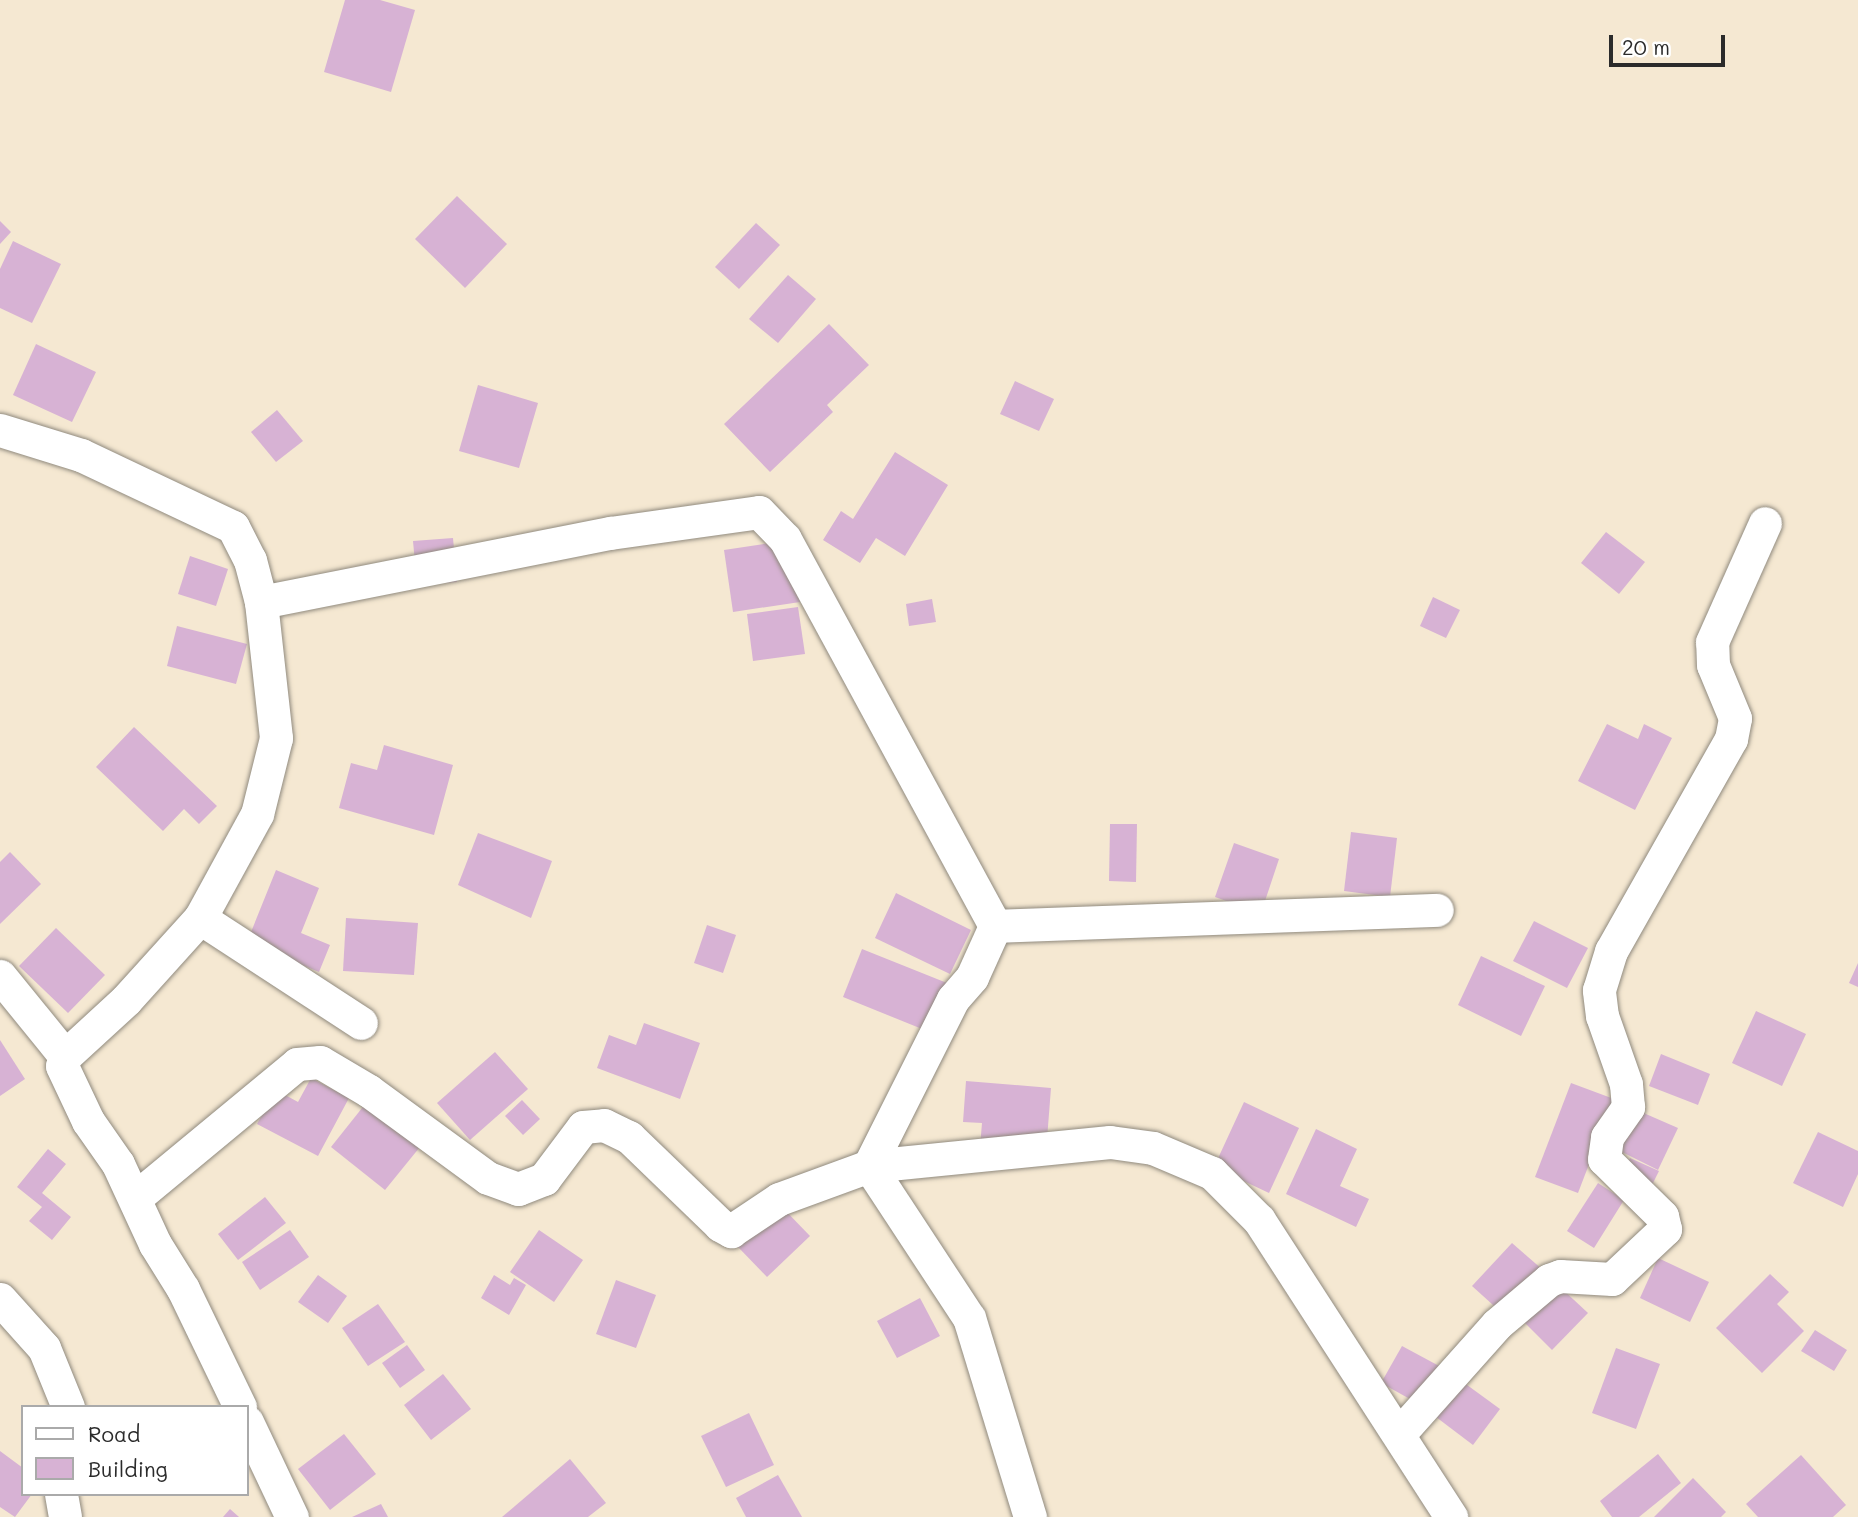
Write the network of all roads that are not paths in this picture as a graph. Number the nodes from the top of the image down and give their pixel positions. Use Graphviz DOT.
graph roads {
  1 [pos="0,430"];
  2 [pos="1765,523"];
  3 [pos="261,602"];
  4 [pos="1437,910"];
  5 [pos="200,918"];
  6 [pos="995,926"];
  7 [pos="0,976"];
  8 [pos="361,1023"];
  9 [pos="65,1056"];
  10 [pos="869,1166"];
  11 [pos="135,1198"];
  12 [pos="0,1299"];
  13 [pos="67,1405"];
  14 [pos="239,1405"];
  15 [pos="248,1424"];
  16 [pos="1399,1434"];
  17 [pos="61,1496"];
  18 [pos="65,1517"];
  19 [pos="292,1517"];
  20 [pos="1030,1517"];
  21 [pos="1451,1517"];
  1 -- 3 [label="street"];
  2 -- 16 [label="street"];
  3 -- 5 [label="street"];
  3 -- 6 [label="street"];
  4 -- 6 [label="street"];
  5 -- 8 [label="street"];
  5 -- 9 [label="street"];
  6 -- 10 [label="street"];
  7 -- 9 [label="street"];
  9 -- 11 [label="street"];
  10 -- 11 [label="street"];
  10 -- 16 [label="street"];
  10 -- 20 [label="street"];
  11 -- 14 [label="street"];
  12 -- 13 [label="street"];
  15 -- 19 [label="street"];
  16 -- 21 [label="street"];
  17 -- 18 [label="street"];
}
